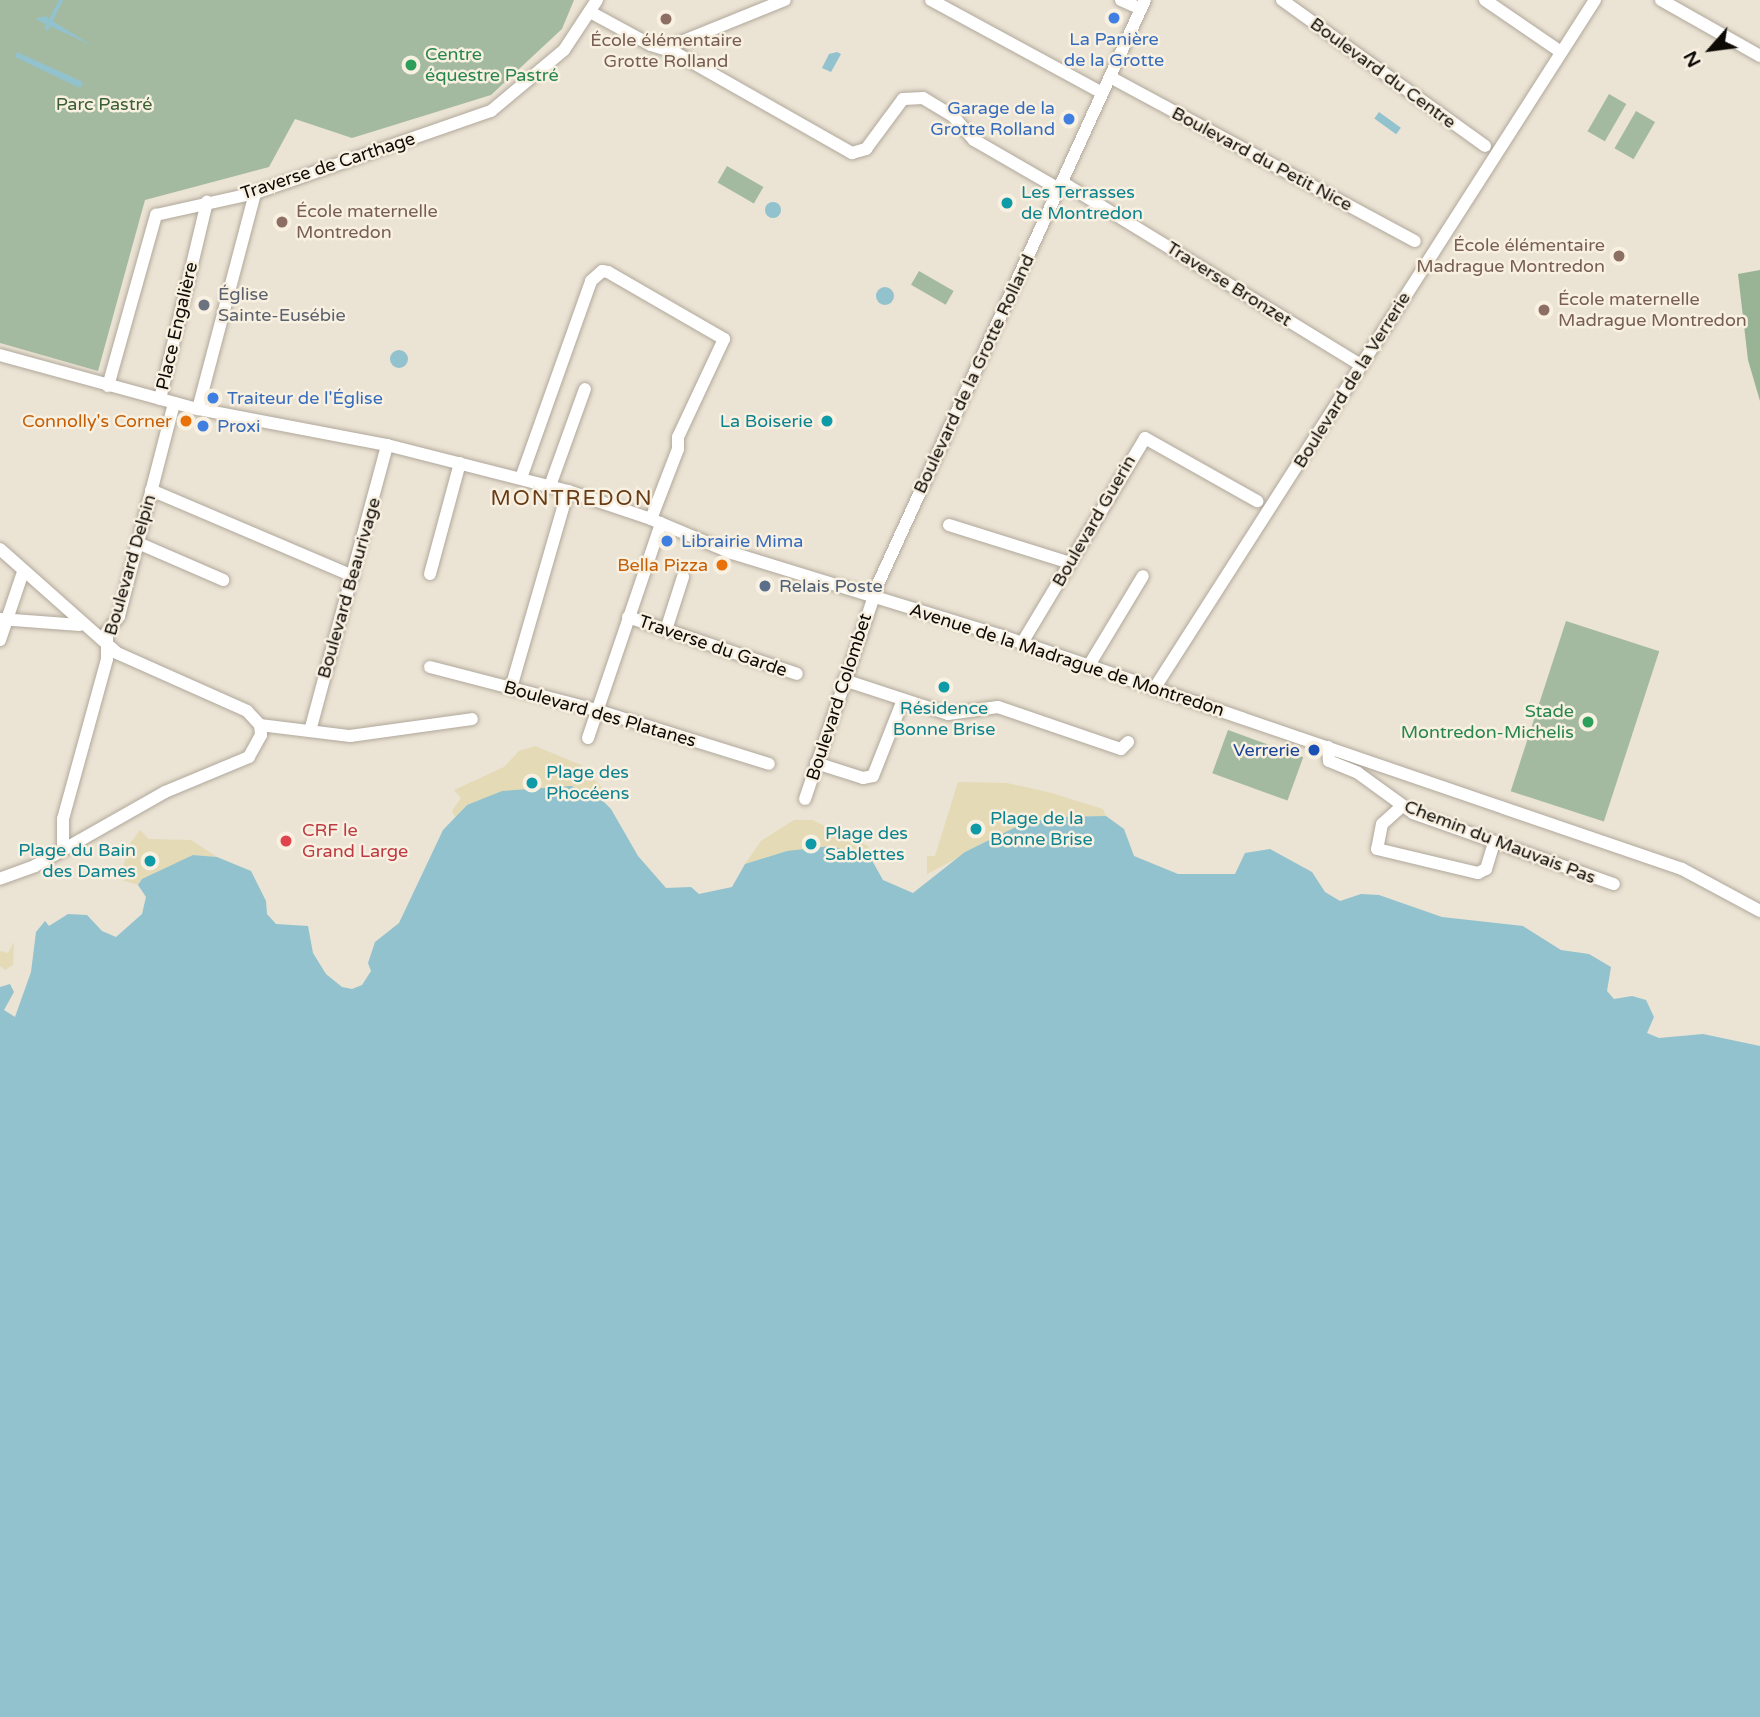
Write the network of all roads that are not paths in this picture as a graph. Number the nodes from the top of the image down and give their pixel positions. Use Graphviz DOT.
graph roads {
  1 [pos="597,0"];
  2 [pos="785,0"];
  3 [pos="931,0"];
  4 [pos="1121,0"];
  5 [pos="1282,0"];
  6 [pos="1485,0"];
  7 [pos="1595,0"];
  8 [pos="1661,0"];
  9 [pos="1676,0"];
  10 [pos="1143,4"];
  11 [pos="592,13"];
  12 [pos="1721,32"];
  13 [pos="666,48"];
  14 [pos="1561,52"];
  15 [pos="1760,57"];
  16 [pos="1110,77"];
  17 [pos="1102,93"];
  18 [pos="1485,145"];
  19 [pos="1060,186"];
  20 [pos="255,193"];
  21 [pos="207,202"];
  22 [pos="1415,241"];
  23 [pos="0,355"];
  24 [pos="1361,365"];
  25 [pos="108,386"];
  26 [pos="585,389"];
  27 [pos="160,399"];
  28 [pos="174,403"];
  29 [pos="198,409"];
  30 [pos="387,445"];
  31 [pos="460,463"];
  32 [pos="521,478"];
  33 [pos="551,486"];
  34 [pos="151,490"];
  35 [pos="568,491"];
  36 [pos="1257,501"];
  37 [pos="656,521"];
  38 [pos="949,525"];
  39 [pos="138,543"];
  40 [pos="0,550"];
  41 [pos="1070,563"];
  42 [pos="23,572"];
  43 [pos="430,573"];
  44 [pos="353,576"];
  45 [pos="1143,576"];
  46 [pos="682,577"];
  47 [pos="223,580"];
  48 [pos="873,596"];
  49 [pos="628,617"];
  50 [pos="4,619"];
  51 [pos="80,625"];
  52 [pos="666,630"];
  53 [pos="0,640"];
  54 [pos="1022,643"];
  55 [pos="107,646"];
  56 [pos="430,667"];
  57 [pos="1088,667"];
  58 [pos="797,674"];
  59 [pos="844,680"];
  60 [pos="513,681"];
  61 [pos="1154,689"];
  62 [pos="903,700"];
  63 [pos="596,710"];
  64 [pos="472,719"];
  65 [pos="260,725"];
  66 [pos="310,731"];
  67 [pos="588,738"];
  68 [pos="1128,742"];
  69 [pos="1328,747"];
  70 [pos="816,763"];
  71 [pos="769,764"];
  72 [pos="805,799"];
  73 [pos="1401,807"];
  74 [pos="1494,842"];
  75 [pos="63,850"];
  76 [pos="0,879"];
  77 [pos="1615,884"];
  78 [pos="1760,911"];
  1 -- 11 [label="street, Traverse de Carthage"];
  2 -- 13 [label="street"];
  3 -- 17 [label="street"];
  4 -- 10 [label="street"];
  5 -- 18 [label="street, Boulevard du Centre"];
  6 -- 14 [label="street"];
  7 -- 14 [label="street, Boulevard de la Verrerie"];
  8 -- 12 [label="street"];
  9 -- 12 [label="street"];
  10 -- 16 [label="street, Boulevard de la Grotte Rolland"];
  11 -- 13 [label="street"];
  11 -- 20 [label="street, Traverse de Carthage"];
  12 -- 15 [label="street"];
  13 -- 19 [label="street"];
  14 -- 24 [label="street, Boulevard de la Verrerie"];
  16 -- 17 [label="street, Boulevard de la Grotte Rolland"];
  16 -- 22 [label="street, Boulevard du Petit Nice"];
  17 -- 19 [label="street, Boulevard de la Grotte Rolland"];
  19 -- 24 [label="street, Traverse Bronzet"];
  19 -- 48 [label="street, Boulevard de la Grotte Rolland"];
  20 -- 21 [label="street, Traverse de Carthage"];
  20 -- 29 [label="street"];
  21 -- 25 [label="street, Traverse de Carthage"];
  21 -- 27 [label="street, Place Engalière"];
  23 -- 25 [label="street"];
  24 -- 61 [label="street, Boulevard de la Verrerie"];
  25 -- 27 [label="street"];
  26 -- 33 [label="street"];
  27 -- 28 [label="street, Place Engalière"];
  28 -- 29 [label="street, Place Engalière"];
  28 -- 34 [label="street, Boulevard Delpin"];
  29 -- 30 [label="street, Avenue de la Madrague de Montredon"];
  30 -- 31 [label="street, Avenue de la Madrague de Montredon"];
  30 -- 44 [label="street, Boulevard Beaurivage"];
  31 -- 32 [label="street, Avenue de la Madrague de Montredon"];
  31 -- 43 [label="street"];
  32 -- 33 [label="street, Avenue de la Madrague de Montredon"];
  32 -- 37 [label="street"];
  33 -- 35 [label="street, Avenue de la Madrague de Montredon"];
  34 -- 39 [label="street, Boulevard Delpin"];
  34 -- 44 [label="street"];
  35 -- 37 [label="street, Avenue de la Madrague de Montredon"];
  35 -- 60 [label="street"];
  36 -- 41 [label="street, Boulevard Guerin"];
  37 -- 48 [label="street, Avenue de la Madrague de Montredon"];
  37 -- 49 [label="street"];
  38 -- 41 [label="street"];
  39 -- 47 [label="street"];
  39 -- 55 [label="street, Boulevard Delpin"];
  40 -- 42 [label="street"];
  41 -- 54 [label="street, Boulevard Guerin"];
  42 -- 50 [label="street"];
  42 -- 51 [label="street"];
  44 -- 66 [label="street, Boulevard Beaurivage"];
  45 -- 57 [label="street"];
  46 -- 52 [label="street"];
  48 -- 54 [label="street, Avenue de la Madrague de Montredon"];
  48 -- 59 [label="street, Boulevard Colombet"];
  49 -- 52 [label="street, Traverse du Garde"];
  49 -- 63 [label="street"];
  50 -- 51 [label="street"];
  50 -- 53 [label="street"];
  51 -- 55 [label="street"];
  52 -- 58 [label="street, Traverse du Garde"];
  54 -- 57 [label="street, Avenue de la Madrague de Montredon"];
  55 -- 65 [label="street"];
  55 -- 75 [label="street, Boulevard Delpin"];
  56 -- 63 [label="street, Boulevard des Platanes"];
  57 -- 61 [label="street, Avenue de la Madrague de Montredon"];
  59 -- 62 [label="street"];
  59 -- 70 [label="street, Boulevard Colombet"];
  61 -- 69 [label="street, Avenue de la Madrague de Montredon"];
  62 -- 68 [label="street"];
  62 -- 70 [label="street"];
  63 -- 67 [label="street"];
  63 -- 71 [label="street, Boulevard des Platanes"];
  64 -- 66 [label="street"];
  65 -- 66 [label="street"];
  65 -- 75 [label="street"];
  69 -- 73 [label="street, Chemin du Mauvais Pas"];
  69 -- 78 [label="street, Avenue de la Madrague de Montredon"];
  70 -- 72 [label="street, Boulevard Colombet"];
  73 -- 74 [label="street, Chemin du Mauvais Pas"];
  73 -- 74 [label="street"];
  74 -- 77 [label="street, Chemin du Mauvais Pas"];
  75 -- 76 [label="street"];
}
